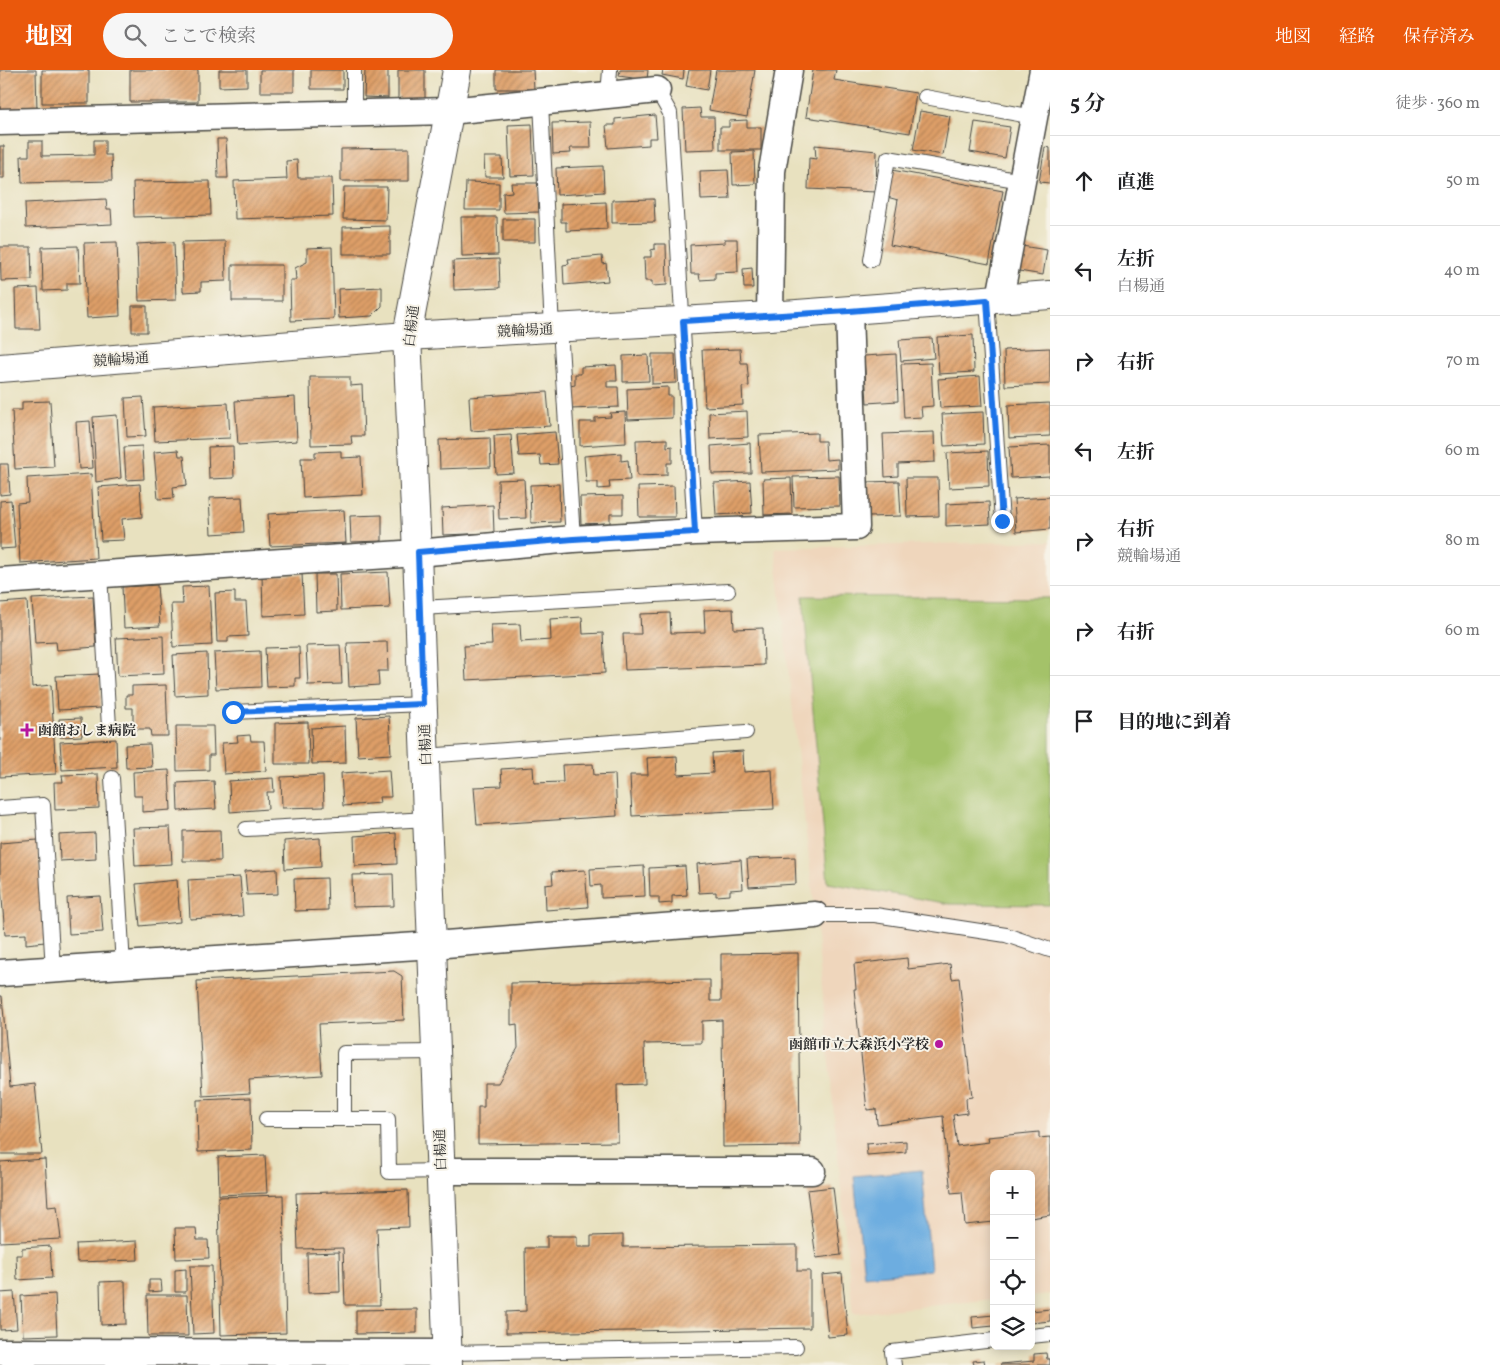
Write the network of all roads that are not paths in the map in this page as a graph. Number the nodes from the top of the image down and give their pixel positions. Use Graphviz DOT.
graph roads {
  1 [pos="354,70"];
  2 [pos="457,70"];
  3 [pos="789,70"];
  4 [pos="1043,70"];
  5 [pos="609,83"];
  6 [pos="657,90"];
  7 [pos="925,96"];
  8 [pos="541,102"];
  9 [pos="449,111"];
  10 [pos="354,113"];
  11 [pos="0,122"];
  12 [pos="1038,129"];
  13 [pos="1022,181"];
  14 [pos="870,260"];
  15 [pos="1050,296"];
  16 [pos="993,299"];
  17 [pos="849,311"];
  18 [pos="770,316"];
  19 [pos="683,321"];
  20 [pos="556,328"];
  21 [pos="407,336"];
  22 [pos="0,368"];
  23 [pos="1002,521"];
  24 [pos="695,532"];
  25 [pos="573,539"];
  26 [pos="418,552"];
  27 [pos="100,574"];
  28 [pos="0,581"];
  29 [pos="728,591"];
  30 [pos="420,608"];
  31 [pos="423,704"];
  32 [pos="233,712"];
  33 [pos="109,727"];
  34 [pos="746,732"];
  35 [pos="425,756"];
  36 [pos="112,778"];
  37 [pos="0,808"];
  38 [pos="428,819"];
  39 [pos="246,829"];
  40 [pos="816,915"];
  41 [pos="433,946"];
  42 [pos="1050,950"];
  43 [pos="123,966"];
  44 [pos="53,970"];
  45 [pos="0,973"];
  46 [pos="437,1052"];
  47 [pos="344,1118"];
  48 [pos="266,1119"];
  49 [pos="441,1171"];
  50 [pos="812,1171"];
  51 [pos="1050,1334"];
  52 [pos="1035,1336"];
  53 [pos="990,1340"];
  54 [pos="796,1347"];
  55 [pos="0,1352"];
  56 [pos="448,1359"];
  57 [pos="894,1365"];
  1 -- 10 [label="lane"];
  2 -- 9 [label="street, 白楊通"];
  3 -- 18 [label="street"];
  4 -- 12 [label="street"];
  5 -- 6 [label="street"];
  5 -- 8 [label="street"];
  6 -- 19 [label="lane"];
  7 -- 12 [label="lane"];
  8 -- 9 [label="street"];
  8 -- 20 [label="lane"];
  9 -- 10 [label="street"];
  9 -- 21 [label="street, 白楊通"];
  10 -- 11 [label="street"];
  12 -- 13 [label="street"];
  13 -- 14 [label="lane"];
  13 -- 16 [label="street"];
  15 -- 16 [label="street, 競輪場通"];
  16 -- 17 [label="street, 競輪場通"];
  16 -- 23 [label="lane"];
  17 -- 18 [label="street, 競輪場通"];
  17 -- 24 [label="street"];
  18 -- 19 [label="street, 競輪場通"];
  19 -- 20 [label="street, 競輪場通"];
  19 -- 24 [label="lane"];
  20 -- 21 [label="street, 競輪場通"];
  20 -- 25 [label="lane"];
  21 -- 22 [label="street, 競輪場通"];
  21 -- 26 [label="street, 白楊通"];
  24 -- 25 [label="street"];
  25 -- 26 [label="street"];
  26 -- 27 [label="street"];
  26 -- 30 [label="street, 白楊通"];
  27 -- 28 [label="street"];
  27 -- 33 [label="lane"];
  29 -- 30 [label="lane"];
  30 -- 31 [label="street, 白楊通"];
  31 -- 32 [label="lane"];
  31 -- 35 [label="street, 白楊通"];
  34 -- 35 [label="lane"];
  35 -- 38 [label="street, 白楊通"];
  36 -- 43 [label="lane"];
  37 -- 44 [label="lane"];
  38 -- 39 [label="lane"];
  38 -- 41 [label="street, 白楊通"];
  40 -- 41 [label="street"];
  40 -- 42 [label="lane"];
  41 -- 43 [label="street"];
  41 -- 46 [label="street, 白楊通"];
  43 -- 44 [label="street"];
  44 -- 45 [label="street"];
  46 -- 47 [label="lane"];
  46 -- 49 [label="street, 白楊通"];
  47 -- 48 [label="lane"];
  47 -- 49 [label="lane"];
  49 -- 50 [label="street"];
  49 -- 56 [label="street, 白楊通"];
  51 -- 52 [label="lane"];
  53 -- 57 [label="lane"];
  54 -- 56 [label="lane"];
  55 -- 56 [label="street"];
}
